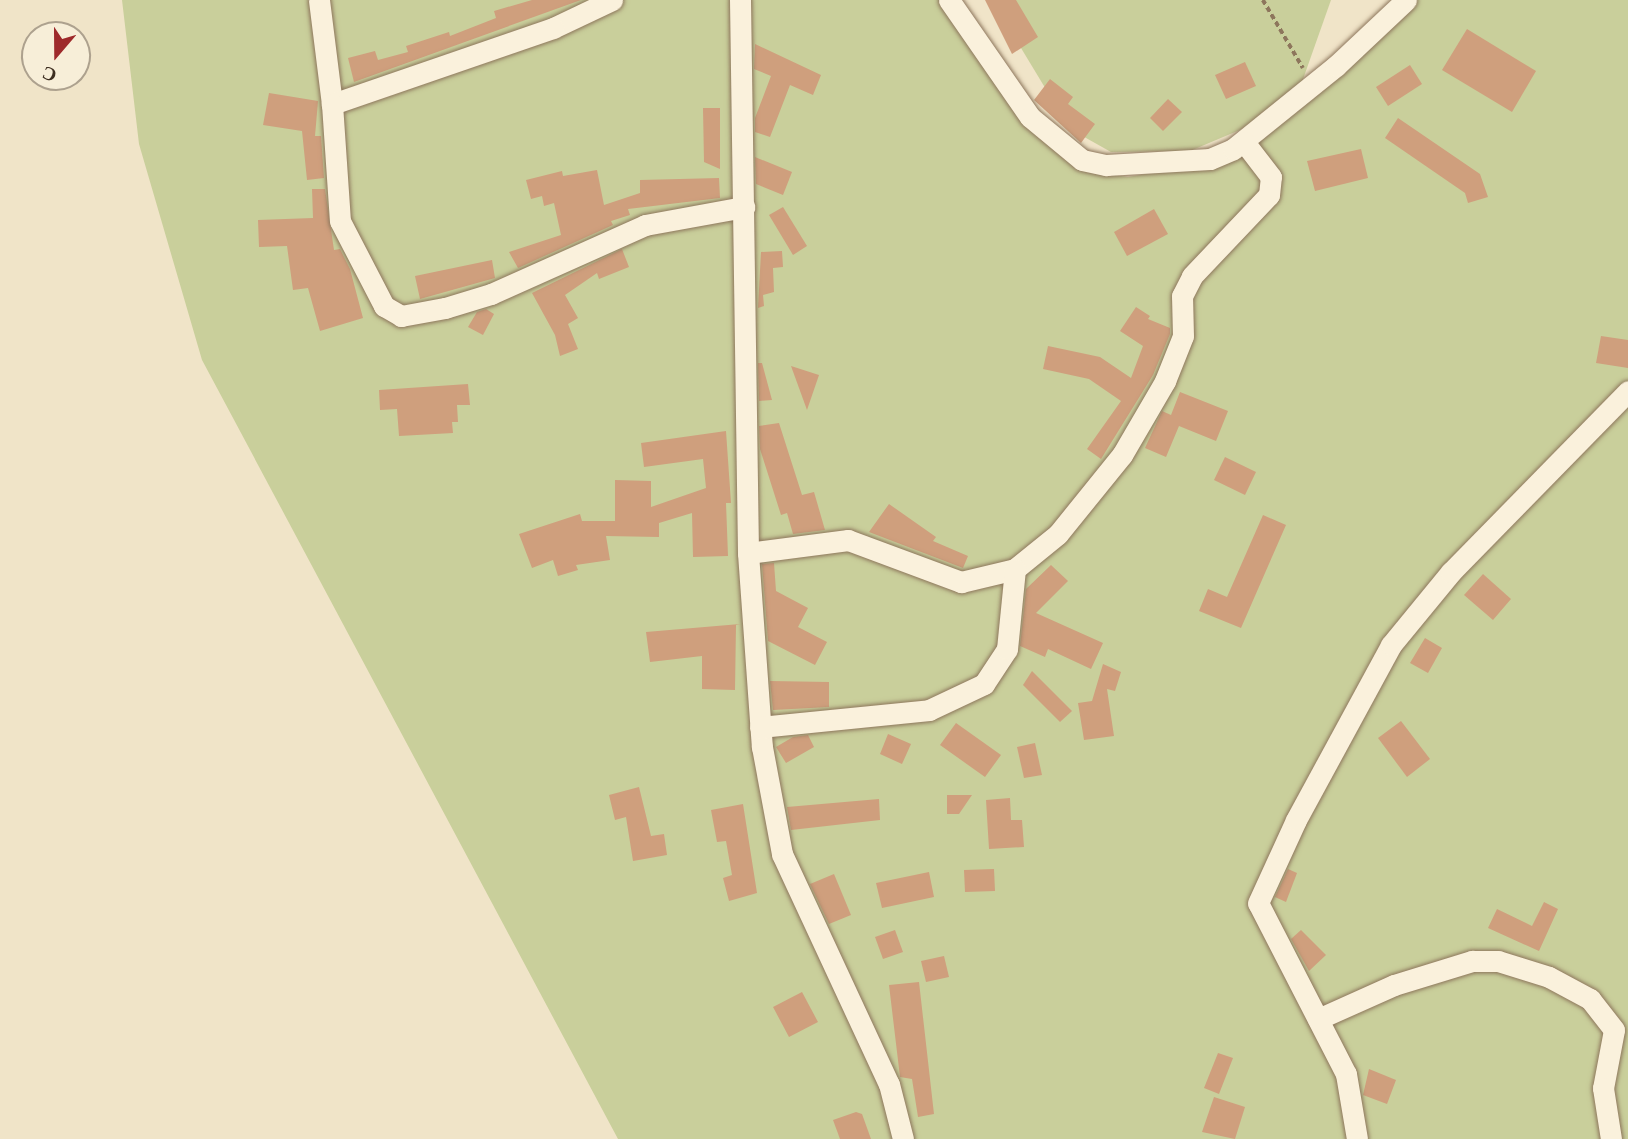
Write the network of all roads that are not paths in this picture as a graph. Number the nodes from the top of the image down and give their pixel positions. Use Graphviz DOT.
graph roads {
  1 [pos="318,0"];
  2 [pos="612,0"];
  3 [pos="740,0"];
  4 [pos="949,0"];
  5 [pos="1406,0"];
  6 [pos="332,104"];
  7 [pos="1244,142"];
  8 [pos="744,207"];
  9 [pos="1628,391"];
  10 [pos="748,553"];
  11 [pos="1014,569"];
  12 [pos="760,727"];
  13 [pos="1318,1018"];
  14 [pos="903,1139"];
  15 [pos="1357,1139"];
  16 [pos="1611,1139"];
  1 -- 6 [label="street"];
  2 -- 6 [label="street"];
  3 -- 8 [label="street"];
  4 -- 7 [label="street"];
  5 -- 7 [label="street"];
  6 -- 8 [label="street"];
  7 -- 11 [label="street"];
  8 -- 10 [label="street"];
  9 -- 13 [label="street"];
  10 -- 11 [label="street"];
  10 -- 12 [label="street"];
  11 -- 12 [label="street"];
  12 -- 14 [label="street"];
  13 -- 15 [label="street"];
  13 -- 16 [label="street"];
}
